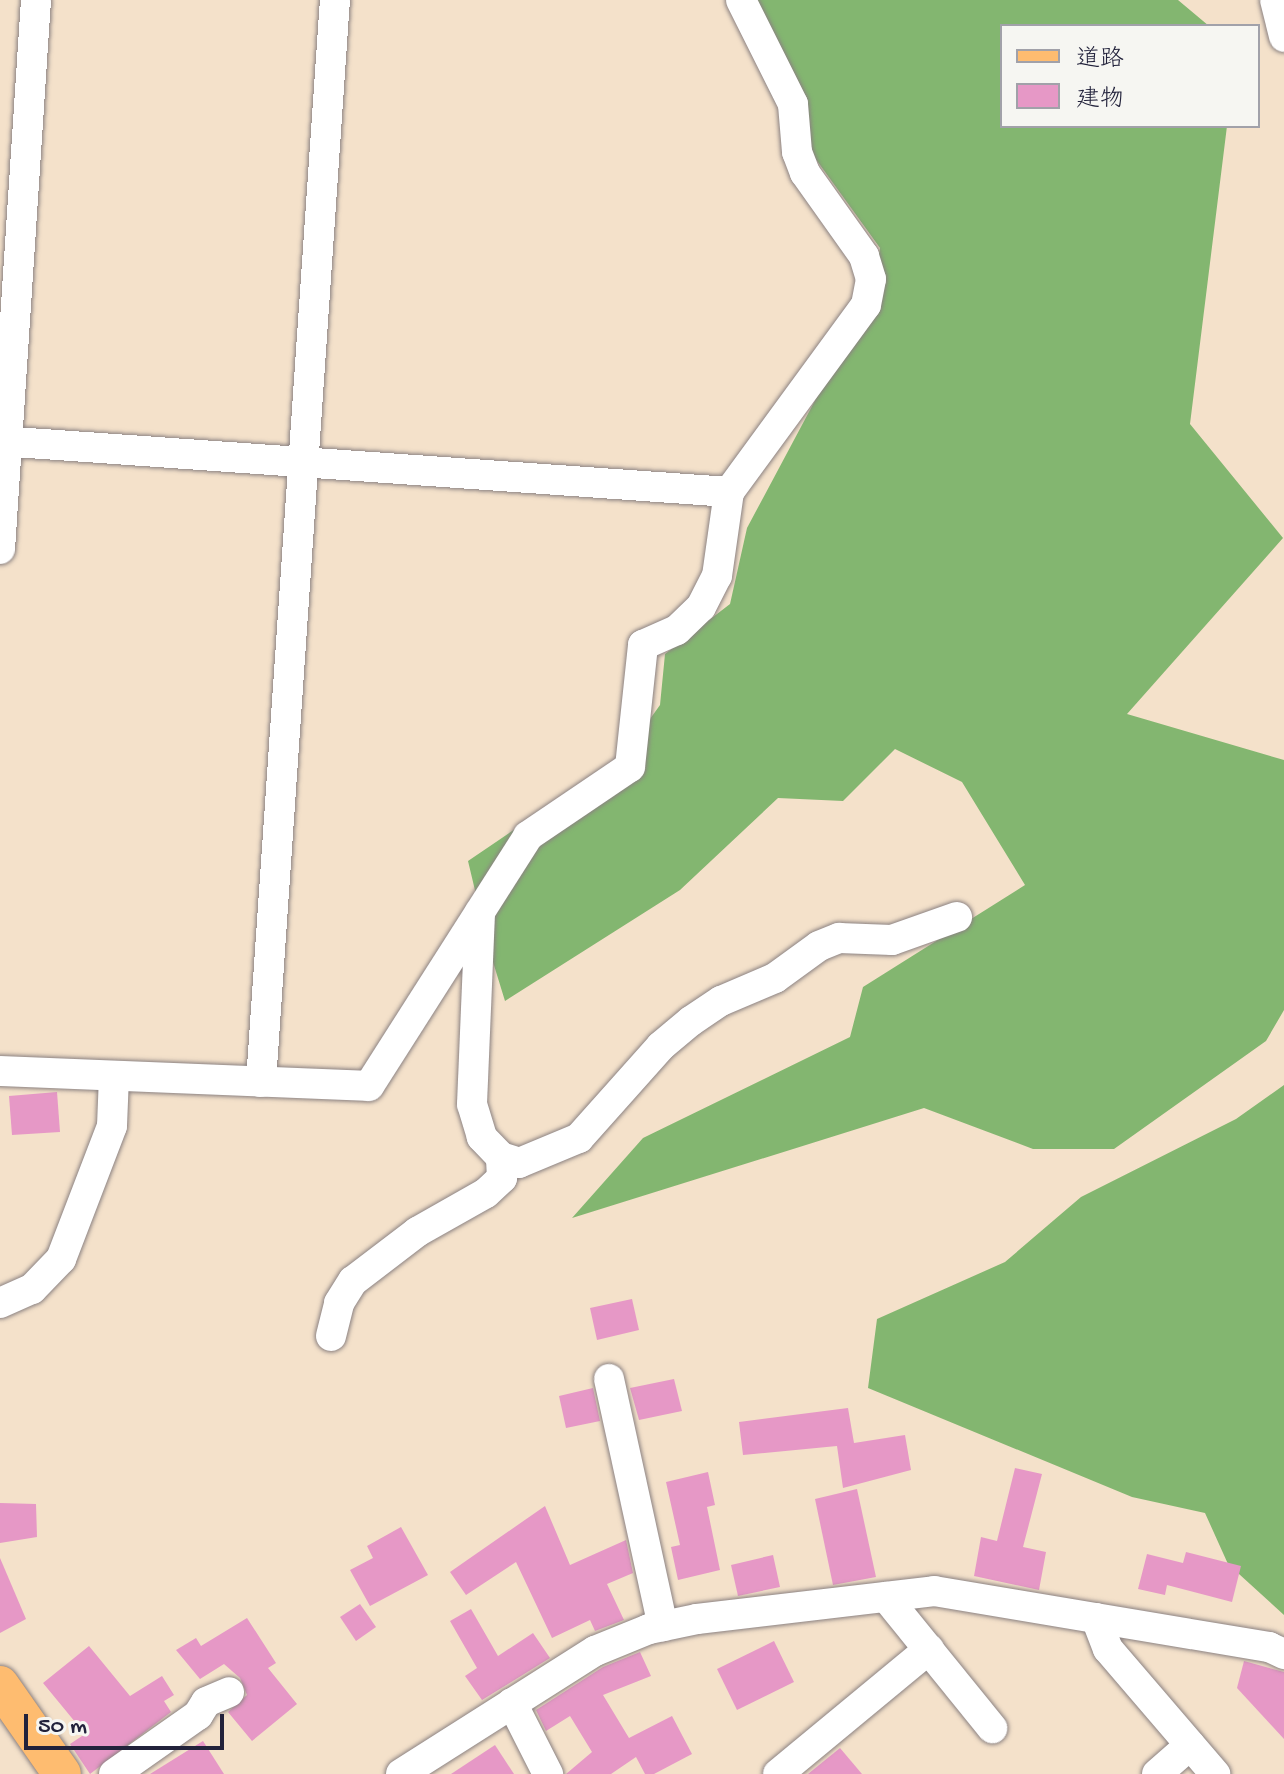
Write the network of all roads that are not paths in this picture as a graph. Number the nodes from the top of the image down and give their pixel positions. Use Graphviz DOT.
graph roads {
  1 [pos="36,0"];
  2 [pos="335,0"];
  3 [pos="741,0"];
  4 [pos="1275,0"];
  5 [pos="1284,37"];
  6 [pos="4,442"];
  7 [pos="303,462"];
  8 [pos="729,492"];
  9 [pos="0,549"];
  10 [pos="480,910"];
  11 [pos="957,917"];
  12 [pos="0,1071"];
  13 [pos="114,1076"];
  14 [pos="261,1082"];
  15 [pos="501,1157"];
  16 [pos="0,1303"];
  17 [pos="331,1336"];
  18 [pos="609,1379"];
  19 [pos="886,1597"];
  20 [pos="1096,1618"];
  21 [pos="663,1626"];
  22 [pos="929,1649"];
  23 [pos="1284,1654"];
  24 [pos="0,1685"];
  25 [pos="229,1692"];
  26 [pos="512,1703"];
  27 [pos="992,1728"];
  28 [pos="1190,1745"];
  29 [pos="120,1772"];
  30 [pos="62,1774"];
  31 [pos="401,1774"];
  32 [pos="548,1774"];
  33 [pos="778,1774"];
  34 [pos="1157,1774"];
  35 [pos="1215,1774"];
  1 -- 6 [label="street"];
  2 -- 7 [label="street"];
  3 -- 8 [label="street"];
  4 -- 5 [label="street"];
  6 -- 7 [label="street"];
  6 -- 9 [label="street"];
  7 -- 8 [label="street"];
  7 -- 14 [label="street"];
  8 -- 10 [label="street"];
  10 -- 14 [label="street"];
  10 -- 15 [label="street"];
  11 -- 15 [label="street"];
  12 -- 13 [label="street"];
  13 -- 14 [label="street"];
  13 -- 16 [label="street"];
  15 -- 17 [label="street"];
  18 -- 21 [label="street"];
  19 -- 20 [label="street"];
  19 -- 21 [label="street"];
  19 -- 22 [label="street"];
  20 -- 23 [label="street"];
  20 -- 28 [label="street"];
  21 -- 26 [label="street"];
  22 -- 27 [label="street"];
  22 -- 33 [label="street"];
  24 -- 30 [label="main road"];
  25 -- 29 [label="street"];
  26 -- 31 [label="street"];
  26 -- 32 [label="street"];
  28 -- 34 [label="street"];
  28 -- 35 [label="street"];
}
